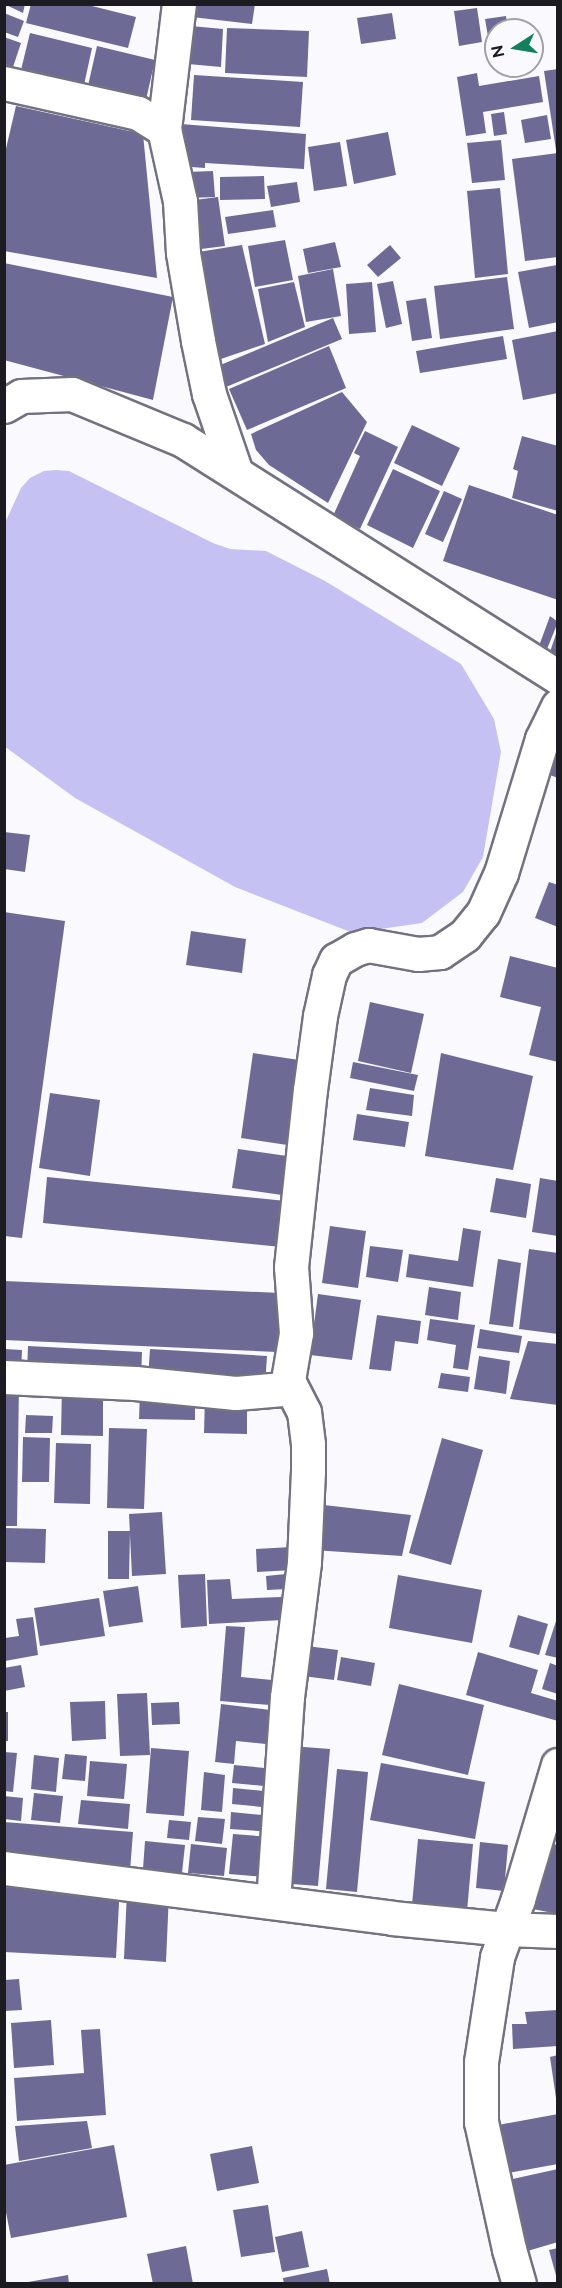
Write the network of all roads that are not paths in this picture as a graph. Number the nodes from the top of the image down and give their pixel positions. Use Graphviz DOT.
graph roads {
  1 [pos="179,4"];
  2 [pos="4,83"];
  3 [pos="164,129"];
  4 [pos="4,406"];
  5 [pos="236,473"];
  6 [pos="558,677"];
  7 [pos="558,706"];
  8 [pos="4,1377"];
  9 [pos="288,1380"];
  10 [pos="558,1765"];
  11 [pos="4,1868"];
  12 [pos="273,1902"];
  13 [pos="507,1929"];
  14 [pos="558,1931"];
  15 [pos="519,2283"];
  1 -- 3 [label="street"];
  2 -- 3 [label="street"];
  3 -- 5 [label="street"];
  4 -- 5 [label="street"];
  5 -- 6 [label="street"];
  7 -- 9 [label="street"];
  8 -- 9 [label="street"];
  9 -- 12 [label="street"];
  10 -- 13 [label="street"];
  11 -- 12 [label="street"];
  12 -- 13 [label="street"];
  13 -- 14 [label="street"];
  13 -- 15 [label="street"];
}
